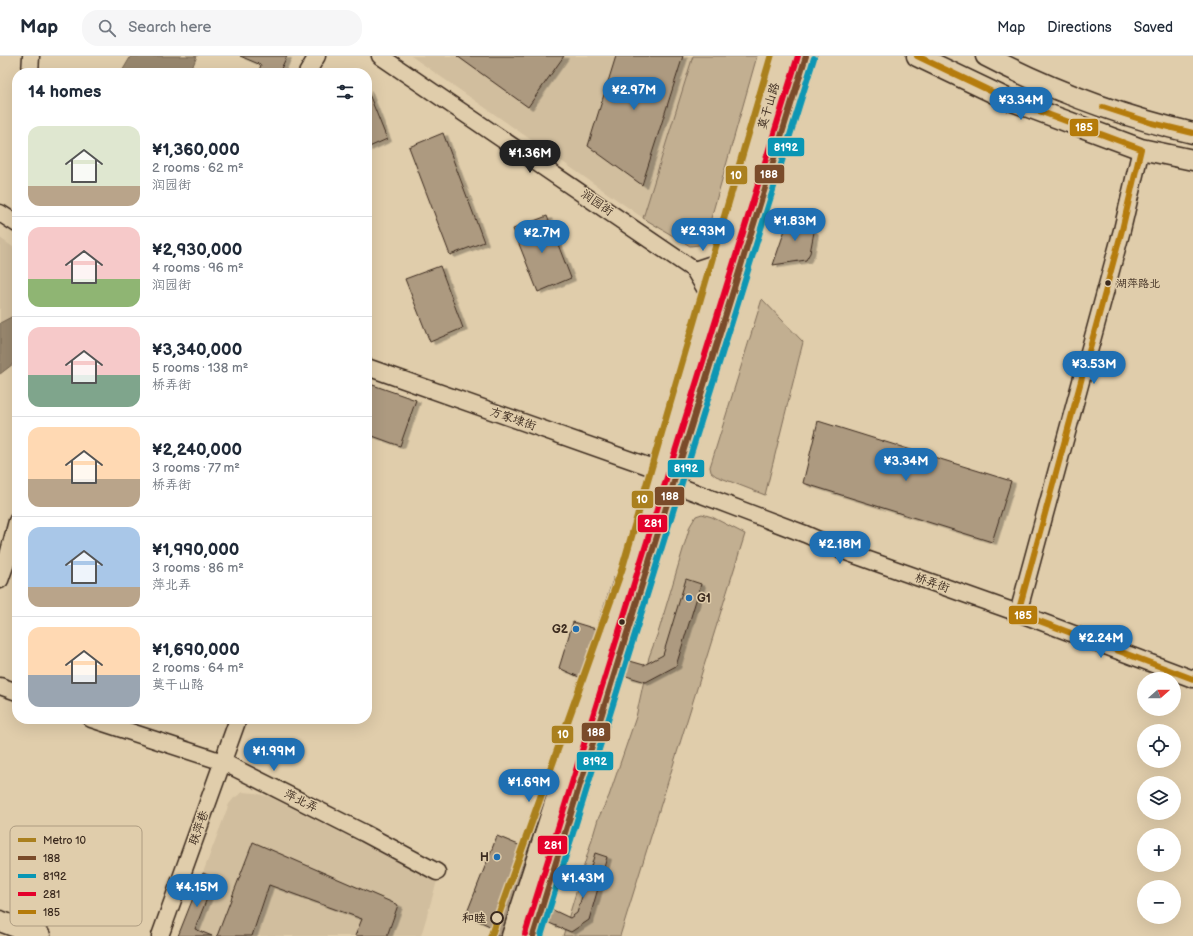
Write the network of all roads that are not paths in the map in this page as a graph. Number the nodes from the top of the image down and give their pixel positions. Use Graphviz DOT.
graph roads {
  1 [pos="31,56"];
  2 [pos="317,56"];
  3 [pos="380,56"];
  4 [pos="784,56"];
  5 [pos="806,56"];
  6 [pos="917,56"];
  7 [pos="986,56"];
  8 [pos="30,68"];
  9 [pos="310,68"];
  10 [pos="1193,133"];
  11 [pos="1141,149"];
  12 [pos="1193,160"];
  13 [pos="0,214"];
  14 [pos="12,221"];
  15 [pos="721,261"];
  16 [pos="694,270"];
  17 [pos="710,297"];
  18 [pos="372,370"];
  19 [pos="666,477"];
  20 [pos="12,540"];
  21 [pos="0,580"];
  22 [pos="1018,613"];
  23 [pos="1193,679"];
  24 [pos="0,686"];
  25 [pos="12,690"];
  26 [pos="106,724"];
  27 [pos="236,724"];
  28 [pos="223,762"];
  29 [pos="437,872"];
  30 [pos="0,921"];
  31 [pos="10,925"];
  32 [pos="13,926"];
  33 [pos="40,936"];
  34 [pos="160,936"];
  35 [pos="512,936"];
  36 [pos="533,936"];
  1 -- 8 [label="street"];
  2 -- 9 [label="street"];
  3 -- 16 [label="street, 润园街"];
  4 -- 15 [label="main road, 莫干山路"];
  5 -- 19 [label="main road, 莫干山路"];
  6 -- 11 [label="main road"];
  7 -- 10 [label="main road"];
  11 -- 12 [label="main road"];
  11 -- 22 [label="street"];
  13 -- 14 [label="street"];
  15 -- 16 [label="street"];
  15 -- 17 [label="main road, 莫干山路"];
  16 -- 17 [label="street, 润园街"];
  17 -- 19 [label="main road, 莫干山路"];
  18 -- 19 [label="street, 方家埭街"];
  19 -- 22 [label="street, 桥弄街"];
  19 -- 35 [label="main road, 莫干山路"];
  19 -- 36 [label="main road, 莫干山路"];
  20 -- 21 [label="street"];
  22 -- 23 [label="street, 桥弄街"];
  24 -- 25 [label="street"];
  26 -- 28 [label="street, 萍北弄"];
  27 -- 28 [label="street, 联萍巷"];
  28 -- 29 [label="street, 萍北弄"];
  28 -- 34 [label="street, 联萍巷"];
  30 -- 31 [label="main road"];
  32 -- 33 [label="main road"];
}
